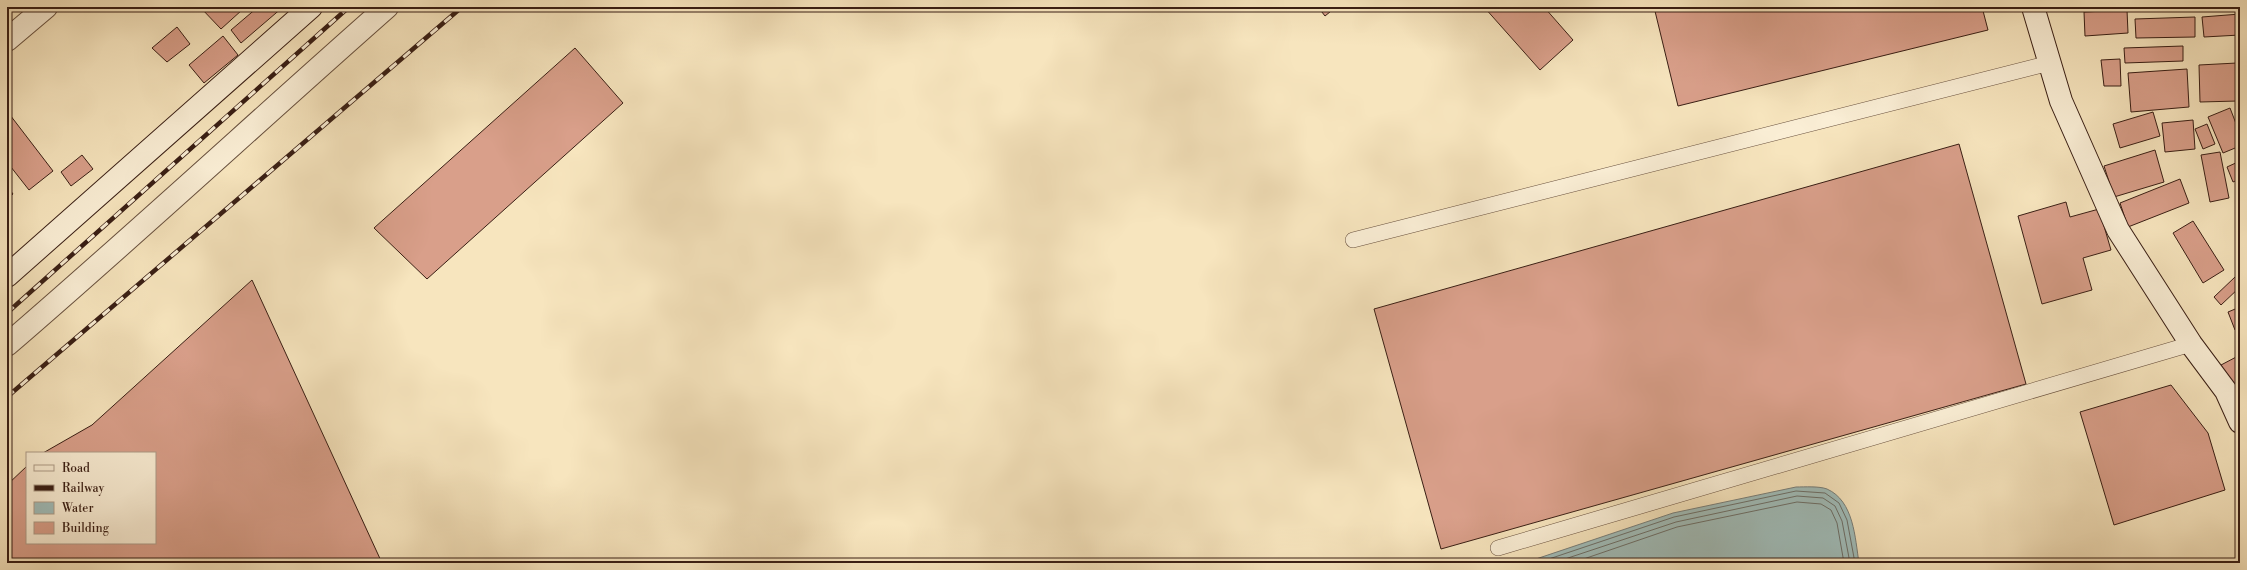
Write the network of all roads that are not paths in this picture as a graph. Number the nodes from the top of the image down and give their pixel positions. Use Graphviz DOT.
graph roads {
  1 [pos="46,7"];
  2 [pos="311,7"];
  3 [pos="387,7"];
  4 [pos="2033,7"];
  5 [pos="7,40"];
  6 [pos="2050,63"];
  7 [pos="1353,240"];
  8 [pos="7,276"];
  9 [pos="2191,344"];
  10 [pos="7,345"];
  11 [pos="2240,422"];
  12 [pos="1498,548"];
  1 -- 5 [label="street"];
  2 -- 8 [label="street"];
  3 -- 10 [label="street"];
  4 -- 6 [label="street"];
  6 -- 7 [label="lane"];
  6 -- 9 [label="street"];
  9 -- 11 [label="street"];
  9 -- 12 [label="lane"];
}
